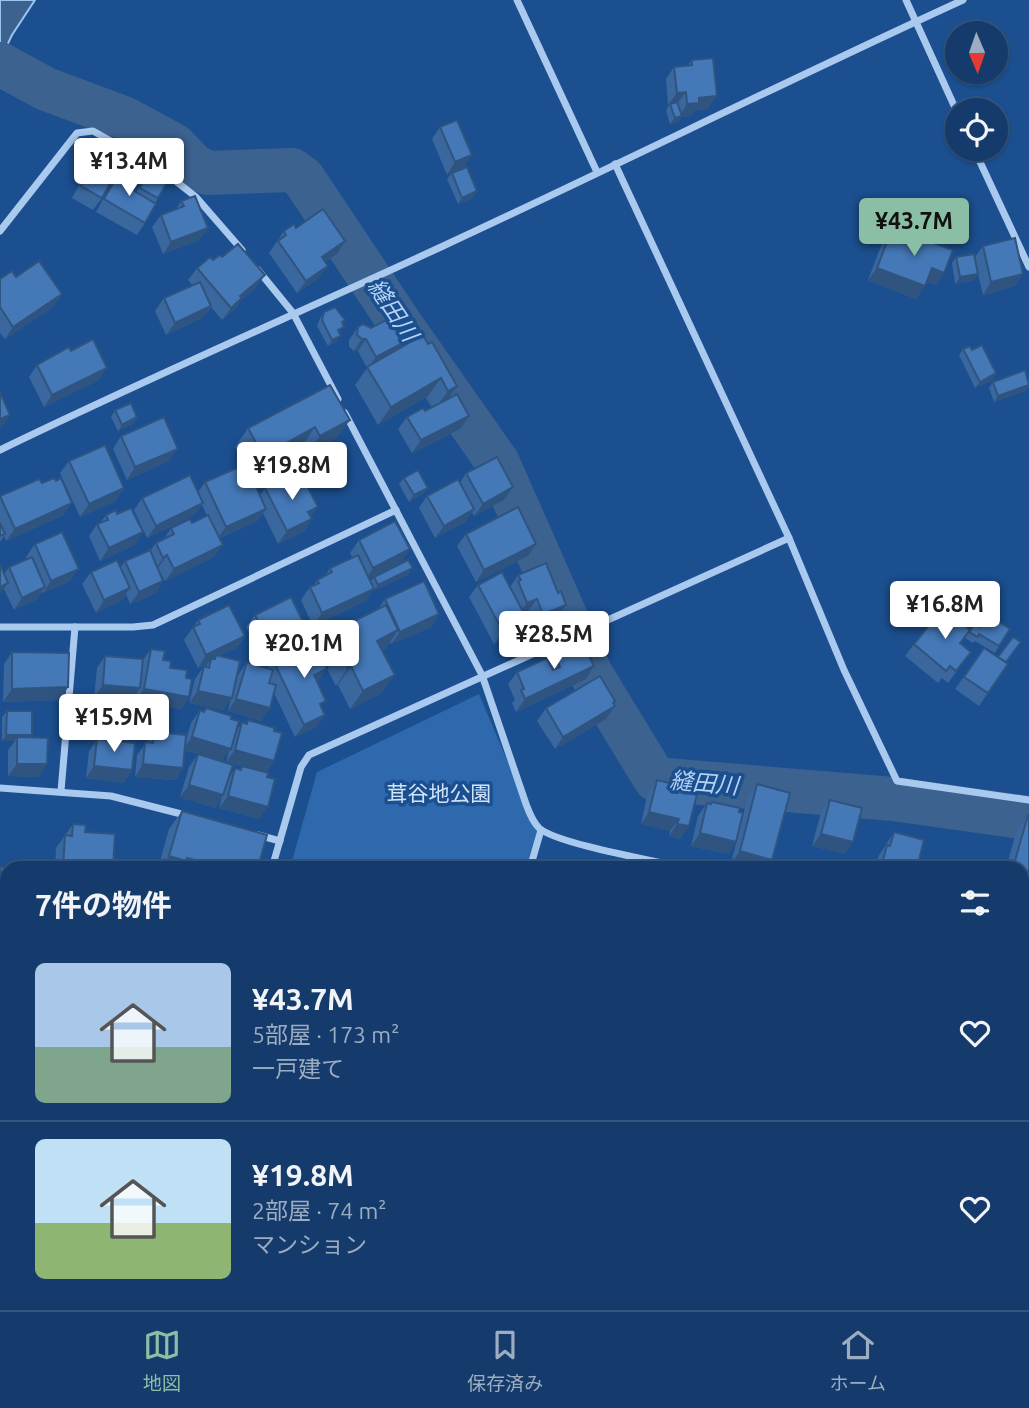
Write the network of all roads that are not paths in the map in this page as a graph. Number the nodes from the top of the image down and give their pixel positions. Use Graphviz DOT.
graph roads {
  1 [pos="517,0"];
  2 [pos="906,0"];
  3 [pos="963,0"];
  4 [pos="916,21"];
  5 [pos="951,98"];
  6 [pos="980,161"];
  7 [pos="615,164"];
  8 [pos="597,172"];
  9 [pos="0,231"];
  10 [pos="243,253"];
  11 [pos="252,263"];
  12 [pos="1029,267"];
  13 [pos="293,313"];
  14 [pos="0,450"];
  15 [pos="396,510"];
  16 [pos="789,538"];
  17 [pos="0,627"];
  18 [pos="75,627"];
  19 [pos="482,676"];
  20 [pos="0,788"];
  21 [pos="61,791"];
  22 [pos="1029,800"];
  23 [pos="202,819"];
  24 [pos="541,830"];
  25 [pos="254,834"];
  26 [pos="280,841"];
  27 [pos="274,861"];
  28 [pos="532,861"];
  29 [pos="655,861"];
  1 -- 8 [label="street"];
  2 -- 4 [label="street"];
  3 -- 4 [label="street"];
  4 -- 5 [label="street"];
  4 -- 7 [label="street"];
  6 -- 12 [label="street"];
  7 -- 8 [label="street"];
  7 -- 16 [label="street"];
  8 -- 13 [label="street"];
  9 -- 10 [label="street"];
  11 -- 13 [label="street"];
  13 -- 14 [label="street"];
  13 -- 15 [label="street"];
  15 -- 18 [label="street"];
  15 -- 19 [label="street"];
  16 -- 19 [label="street"];
  16 -- 22 [label="street"];
  17 -- 18 [label="street"];
  18 -- 21 [label="street"];
  19 -- 24 [label="street"];
  19 -- 26 [label="street"];
  20 -- 21 [label="street"];
  21 -- 23 [label="street"];
  24 -- 28 [label="street"];
  24 -- 29 [label="street"];
  25 -- 26 [label="street"];
  26 -- 27 [label="street"];
}
